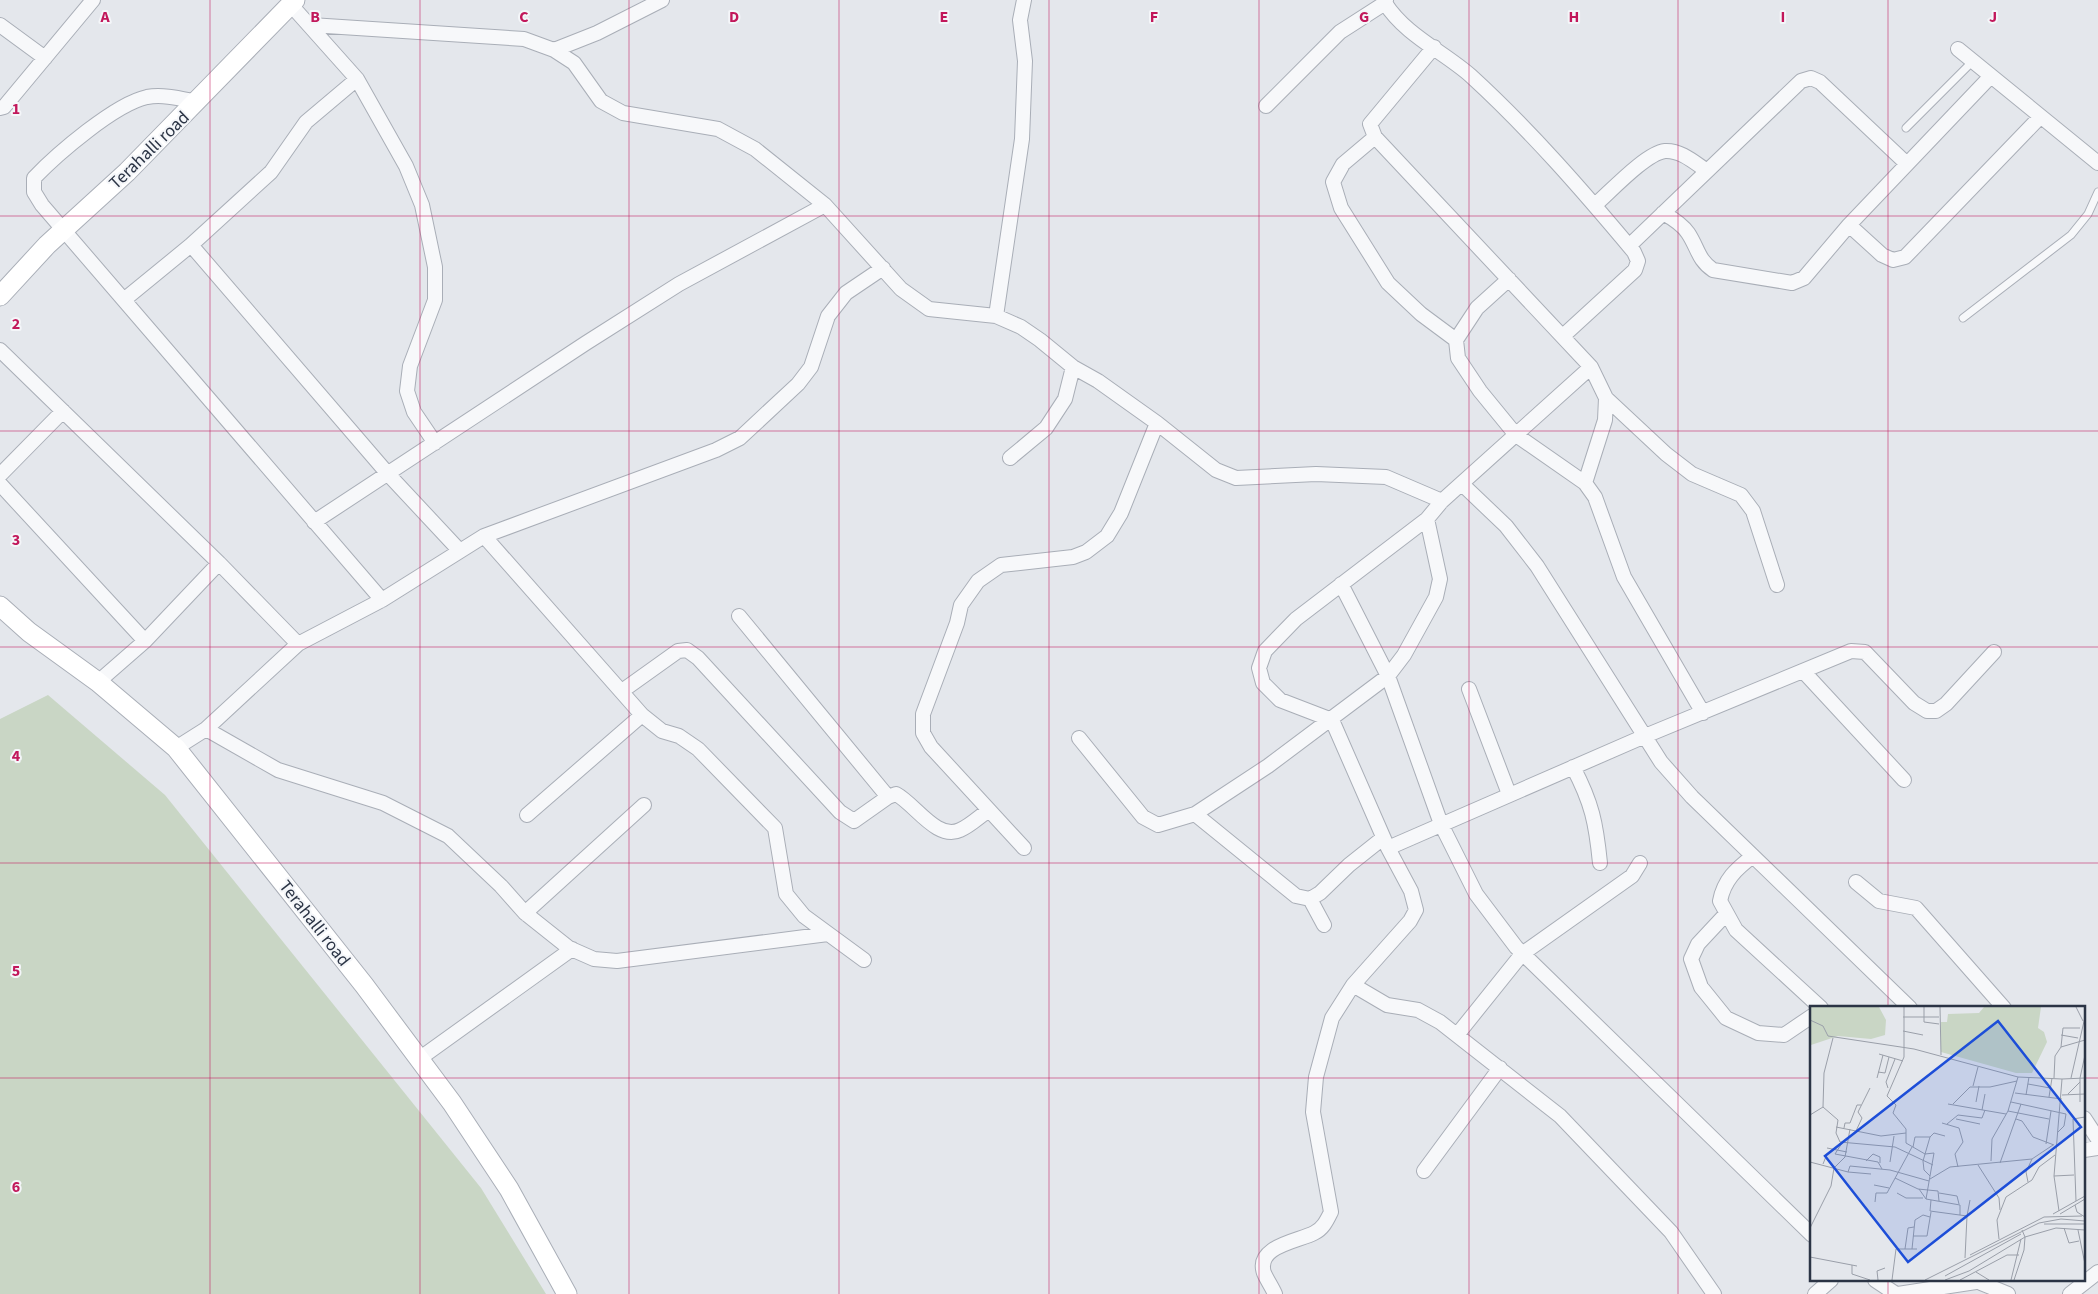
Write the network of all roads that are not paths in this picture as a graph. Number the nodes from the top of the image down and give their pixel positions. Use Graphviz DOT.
graph roads {
  1 [pos="93,0"];
  2 [pos="662,0"];
  3 [pos="1024,0"];
  4 [pos="293,2"];
  5 [pos="1386,2"];
  6 [pos="0,25"];
  7 [pos="311,25"];
  8 [pos="1434,48"];
  9 [pos="1958,49"];
  10 [pos="554,50"];
  11 [pos="45,58"];
  12 [pos="1973,61"];
  13 [pos="1991,76"];
  14 [pos="357,79"];
  15 [pos="198,102"];
  16 [pos="1266,106"];
  17 [pos="0,108"];
  18 [pos="2040,117"];
  19 [pos="1906,128"];
  20 [pos="1375,137"];
  21 [pos="2098,163"];
  22 [pos="1907,164"];
  23 [pos="1707,171"];
  24 [pos="2098,192"];
  25 [pos="825,205"];
  26 [pos="1595,206"];
  27 [pos="1663,213"];
  28 [pos="1849,225"];
  29 [pos="64,229"];
  30 [pos="191,245"];
  31 [pos="1628,246"];
  32 [pos="884,268"];
  33 [pos="1508,278"];
  34 [pos="0,296"];
  35 [pos="125,299"];
  36 [pos="996,316"];
  37 [pos="1963,318"];
  38 [pos="1563,336"];
  39 [pos="1456,340"];
  40 [pos="0,350"];
  41 [pos="1073,367"];
  42 [pos="1591,367"];
  43 [pos="1606,398"];
  44 [pos="63,411"];
  45 [pos="1156,423"];
  46 [pos="1516,435"];
  47 [pos="435,443"];
  48 [pos="1010,458"];
  49 [pos="388,474"];
  50 [pos="0,475"];
  51 [pos="1584,483"];
  52 [pos="0,484"];
  53 [pos="1462,484"];
  54 [pos="1442,500"];
  55 [pos="1427,520"];
  56 [pos="314,522"];
  57 [pos="484,536"];
  58 [pos="459,550"];
  59 [pos="219,563"];
  60 [pos="1341,584"];
  61 [pos="1777,585"];
  62 [pos="382,600"];
  63 [pos="0,606"];
  64 [pos="739,616"];
  65 [pos="145,640"];
  66 [pos="298,644"];
  67 [pos="1994,652"];
  68 [pos="1803,671"];
  69 [pos="1388,676"];
  70 [pos="98,682"];
  71 [pos="1469,689"];
  72 [pos="622,692"];
  73 [pos="1703,713"];
  74 [pos="642,715"];
  75 [pos="1332,720"];
  76 [pos="206,729"];
  77 [pos="1645,736"];
  78 [pos="1079,738"];
  79 [pos="176,748"];
  80 [pos="1573,767"];
  81 [pos="1904,780"];
  82 [pos="1509,794"];
  83 [pos="888,797"];
  84 [pos="644,805"];
  85 [pos="989,810"];
  86 [pos="1195,814"];
  87 [pos="526,815"];
  88 [pos="1441,824"];
  89 [pos="1386,843"];
  90 [pos="1024,848"];
  91 [pos="1753,856"];
  92 [pos="1600,863"];
  93 [pos="1640,863"];
  94 [pos="1856,882"];
  95 [pos="1310,900"];
  96 [pos="525,913"];
  97 [pos="1726,914"];
  98 [pos="1324,925"];
  99 [pos="828,934"];
  100 [pos="572,949"];
  101 [pos="1522,954"];
  102 [pos="864,960"];
  103 [pos="1353,985"];
  104 [pos="1819,1006"];
  105 [pos="1908,1006"];
  106 [pos="2002,1006"];
  107 [pos="1810,1017"];
  108 [pos="1457,1036"];
  109 [pos="419,1059"];
  110 [pos="1500,1068"];
  111 [pos="2086,1121"];
  112 [pos="2098,1139"];
  113 [pos="1424,1171"];
  114 [pos="1810,1234"];
  115 [pos="2098,1272"];
  116 [pos="2086,1281"];
  117 [pos="1829,1282"];
  118 [pos="1878,1282"];
  119 [pos="1976,1282"];
  120 [pos="1984,1282"];
  121 [pos="1985,1282"];
  122 [pos="2085,1282"];
  123 [pos="567,1294"];
  124 [pos="1275,1294"];
  125 [pos="1714,1294"];
  126 [pos="1815,1294"];
  127 [pos="1897,1294"];
  128 [pos="1991,1294"];
  129 [pos="2008,1294"];
  130 [pos="2070,1294"];
  1 -- 11 [label="street"];
  2 -- 10 [label="street"];
  3 -- 36 [label="street"];
  4 -- 7 [label="street"];
  4 -- 15 [label="street, Terahalli road"];
  5 -- 8 [label="street"];
  5 -- 16 [label="street"];
  6 -- 11 [label="street"];
  7 -- 10 [label="street"];
  7 -- 14 [label="street"];
  8 -- 20 [label="street"];
  8 -- 26 [label="street"];
  9 -- 12 [label="street"];
  10 -- 25 [label="street"];
  11 -- 17 [label="street"];
  12 -- 13 [label="street"];
  12 -- 19 [label="lane"];
  13 -- 18 [label="street"];
  13 -- 22 [label="street"];
  14 -- 30 [label="street"];
  14 -- 47 [label="street"];
  15 -- 29 [label="street, Terahalli road"];
  15 -- 29 [label="street"];
  18 -- 21 [label="street"];
  18 -- 28 [label="street"];
  20 -- 33 [label="street"];
  20 -- 39 [label="street"];
  22 -- 23 [label="street"];
  22 -- 28 [label="street"];
  23 -- 26 [label="street"];
  23 -- 27 [label="street"];
  24 -- 37 [label="lane"];
  25 -- 32 [label="street"];
  25 -- 47 [label="street"];
  26 -- 31 [label="street"];
  27 -- 28 [label="street"];
  27 -- 31 [label="street"];
  29 -- 34 [label="street, Terahalli road"];
  29 -- 35 [label="street"];
  30 -- 35 [label="street"];
  30 -- 49 [label="street"];
  31 -- 38 [label="street"];
  32 -- 36 [label="street"];
  32 -- 57 [label="street"];
  33 -- 38 [label="street"];
  33 -- 39 [label="street"];
  35 -- 56 [label="street"];
  36 -- 41 [label="street"];
  38 -- 42 [label="street"];
  39 -- 46 [label="street"];
  40 -- 44 [label="street"];
  41 -- 45 [label="street"];
  41 -- 48 [label="street"];
  42 -- 43 [label="street"];
  42 -- 46 [label="street"];
  43 -- 51 [label="street"];
  43 -- 61 [label="street"];
  44 -- 50 [label="street"];
  44 -- 59 [label="street"];
  45 -- 54 [label="street"];
  45 -- 85 [label="street"];
  46 -- 51 [label="street"];
  46 -- 53 [label="street"];
  47 -- 49 [label="street"];
  49 -- 56 [label="street"];
  49 -- 58 [label="street"];
  51 -- 73 [label="street"];
  52 -- 65 [label="street"];
  53 -- 54 [label="street"];
  53 -- 77 [label="street"];
  54 -- 55 [label="street"];
  55 -- 60 [label="street"];
  55 -- 69 [label="street"];
  56 -- 62 [label="street"];
  57 -- 58 [label="street"];
  57 -- 72 [label="street"];
  58 -- 62 [label="street"];
  59 -- 65 [label="street"];
  59 -- 66 [label="street"];
  60 -- 69 [label="street"];
  60 -- 75 [label="street"];
  62 -- 66 [label="street"];
  63 -- 70 [label="street, Terahalli road"];
  64 -- 83 [label="street"];
  65 -- 70 [label="street"];
  66 -- 76 [label="street"];
  67 -- 68 [label="street"];
  68 -- 73 [label="street"];
  68 -- 81 [label="street"];
  69 -- 75 [label="street"];
  69 -- 88 [label="street"];
  70 -- 79 [label="street, Terahalli road"];
  71 -- 82 [label="street"];
  72 -- 74 [label="street"];
  72 -- 83 [label="street"];
  73 -- 77 [label="street"];
  74 -- 87 [label="street"];
  74 -- 99 [label="street"];
  75 -- 86 [label="street"];
  75 -- 89 [label="street"];
  76 -- 79 [label="street"];
  76 -- 96 [label="street"];
  77 -- 80 [label="street"];
  77 -- 91 [label="street"];
  78 -- 86 [label="street"];
  79 -- 109 [label="street, Terahalli road"];
  80 -- 82 [label="street"];
  80 -- 92 [label="street"];
  82 -- 88 [label="street"];
  83 -- 85 [label="street"];
  84 -- 96 [label="street"];
  85 -- 90 [label="street"];
  86 -- 95 [label="street"];
  88 -- 89 [label="street"];
  88 -- 101 [label="street"];
  89 -- 95 [label="street"];
  89 -- 103 [label="street"];
  91 -- 97 [label="street"];
  91 -- 105 [label="street"];
  93 -- 101 [label="street"];
  94 -- 106 [label="street"];
  95 -- 98 [label="street"];
  96 -- 100 [label="street"];
  97 -- 104 [label="street"];
  97 -- 107 [label="street"];
  99 -- 100 [label="street"];
  99 -- 102 [label="street"];
  100 -- 109 [label="street"];
  101 -- 108 [label="street"];
  101 -- 114 [label="street"];
  103 -- 108 [label="street"];
  103 -- 124 [label="street"];
  108 -- 110 [label="street"];
  109 -- 123 [label="street, Terahalli road"];
  110 -- 113 [label="street"];
  110 -- 125 [label="street"];
  111 -- 112 [label="street"];
  115 -- 116 [label="street"];
  117 -- 126 [label="street"];
  118 -- 127 [label="street"];
  119 -- 127 [label="street"];
  120 -- 128 [label="street"];
  121 -- 129 [label="street"];
  122 -- 130 [label="street"];
}
